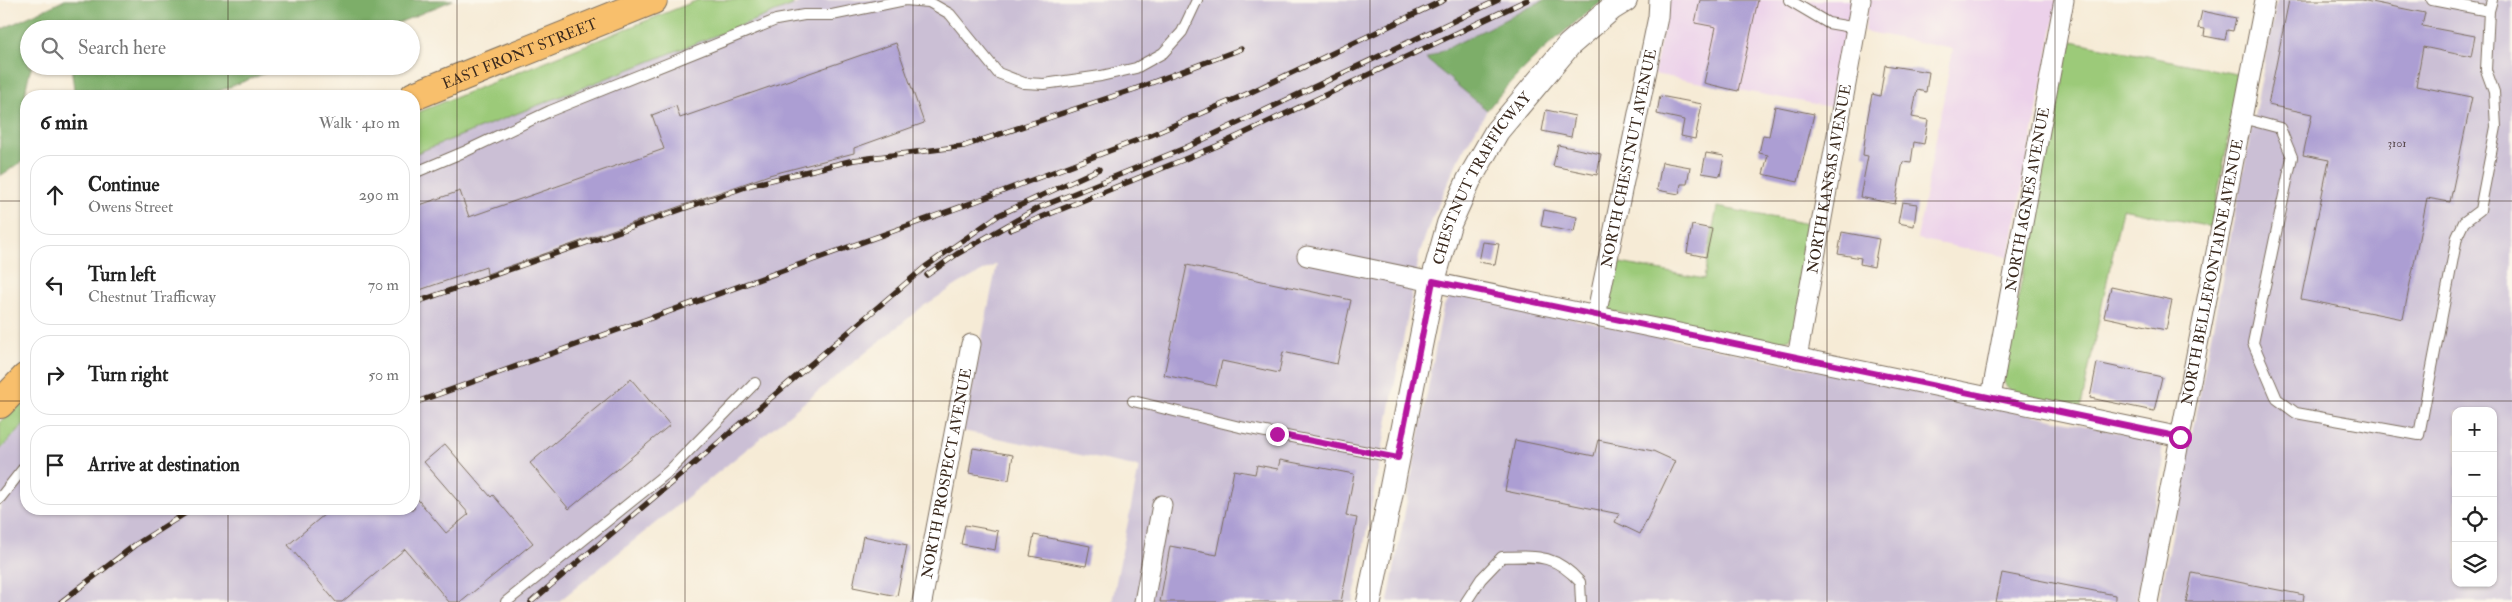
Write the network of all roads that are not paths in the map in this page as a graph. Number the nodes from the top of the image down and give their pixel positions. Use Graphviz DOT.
graph roads {
  1 [pos="653,0"];
  2 [pos="1197,0"];
  3 [pos="1625,0"];
  4 [pos="1659,0"];
  5 [pos="1789,0"];
  6 [pos="1861,0"];
  7 [pos="2064,0"];
  8 [pos="2265,0"];
  9 [pos="2432,0"];
  10 [pos="2492,0"];
  11 [pos="2490,11"];
  12 [pos="1857,28"];
  13 [pos="420,94"];
  14 [pos="2242,118"];
  15 [pos="420,170"];
  16 [pos="1307,256"];
  17 [pos="1433,281"];
  18 [pos="1596,316"];
  19 [pos="971,344"];
  20 [pos="1797,358"];
  21 [pos="20,383"];
  22 [pos="755,383"];
  23 [pos="1991,397"];
  24 [pos="1133,401"];
  25 [pos="0,404"];
  26 [pos="2180,437"];
  27 [pos="1398,458"];
  28 [pos="20,473"];
  29 [pos="0,498"];
  30 [pos="1162,505"];
  31 [pos="506,602"];
  32 [pos="922,602"];
  33 [pos="1144,602"];
  34 [pos="1369,602"];
  35 [pos="1466,602"];
  36 [pos="1581,602"];
  37 [pos="2148,602"];
  1 -- 13 [label="main road, EAST FRONT STREET"];
  2 -- 15 [label="lane"];
  3 -- 17 [label="street, CHESTNUT TRAFFICWAY"];
  4 -- 18 [label="street, NORTH CHESTNUT AVENUE"];
  5 -- 12 [label="lane"];
  6 -- 12 [label="street, NORTH KANSAS AVENUE"];
  7 -- 23 [label="street, NORTH AGNES AVENUE"];
  8 -- 14 [label="street, NORTH BELLEFONTAINE AVENUE"];
  9 -- 11 [label="lane"];
  10 -- 11 [label="lane"];
  11 -- 14 [label="lane"];
  12 -- 20 [label="street, NORTH KANSAS AVENUE"];
  14 -- 26 [label="street, NORTH BELLEFONTAINE AVENUE"];
  16 -- 17 [label="street"];
  17 -- 18 [label="street"];
  17 -- 27 [label="street, CHESTNUT TRAFFICWAY"];
  18 -- 20 [label="street"];
  19 -- 32 [label="street, NORTH PROSPECT AVENUE"];
  20 -- 23 [label="street"];
  21 -- 25 [label="main road"];
  22 -- 31 [label="lane"];
  23 -- 26 [label="street"];
  24 -- 27 [label="lane"];
  26 -- 37 [label="street, NORTH BELLEFONTAINE AVENUE"];
  27 -- 34 [label="street, CHESTNUT TRAFFICWAY"];
  28 -- 29 [label="lane"];
  30 -- 33 [label="street"];
  35 -- 36 [label="lane"];
}
